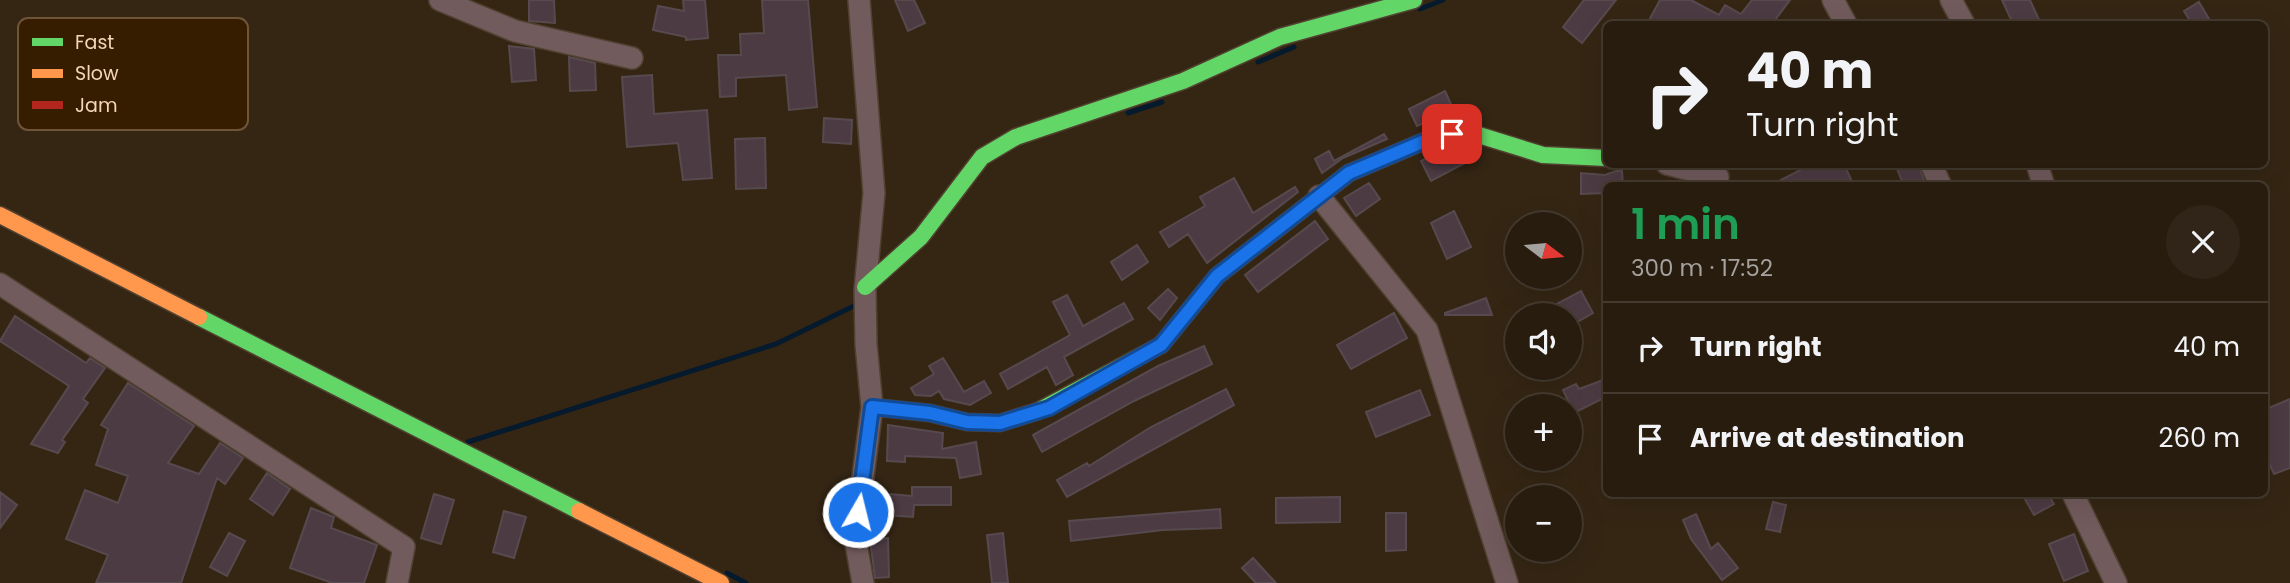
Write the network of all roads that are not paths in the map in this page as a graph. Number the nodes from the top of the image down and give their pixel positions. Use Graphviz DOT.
graph roads {
  1 [pos="440,0"];
  2 [pos="859,0"];
  3 [pos="1414,0"];
  4 [pos="1833,0"];
  5 [pos="1951,0"];
  6 [pos="1844,21"];
  7 [pos="1962,21"];
  8 [pos="632,58"];
  9 [pos="1603,158"];
  10 [pos="1683,168"];
  11 [pos="1718,177"];
  12 [pos="1319,197"];
  13 [pos="0,215"];
  14 [pos="0,284"];
  15 [pos="865,289"];
  16 [pos="872,407"];
  17 [pos="2074,497"];
  18 [pos="397,583"];
  19 [pos="720,583"];
  20 [pos="863,583"];
  21 [pos="1507,583"];
  22 [pos="2116,583"];
  1 -- 8 [label="street"];
  2 -- 15 [label="street"];
  3 -- 15 [label="street"];
  4 -- 6 [label="street"];
  5 -- 7 [label="street"];
  9 -- 12 [label="street"];
  10 -- 11 [label="street"];
  12 -- 16 [label="street"];
  12 -- 21 [label="street"];
  13 -- 19 [label="street"];
  14 -- 18 [label="street"];
  15 -- 16 [label="street"];
  16 -- 20 [label="street"];
  17 -- 22 [label="street"];
}
